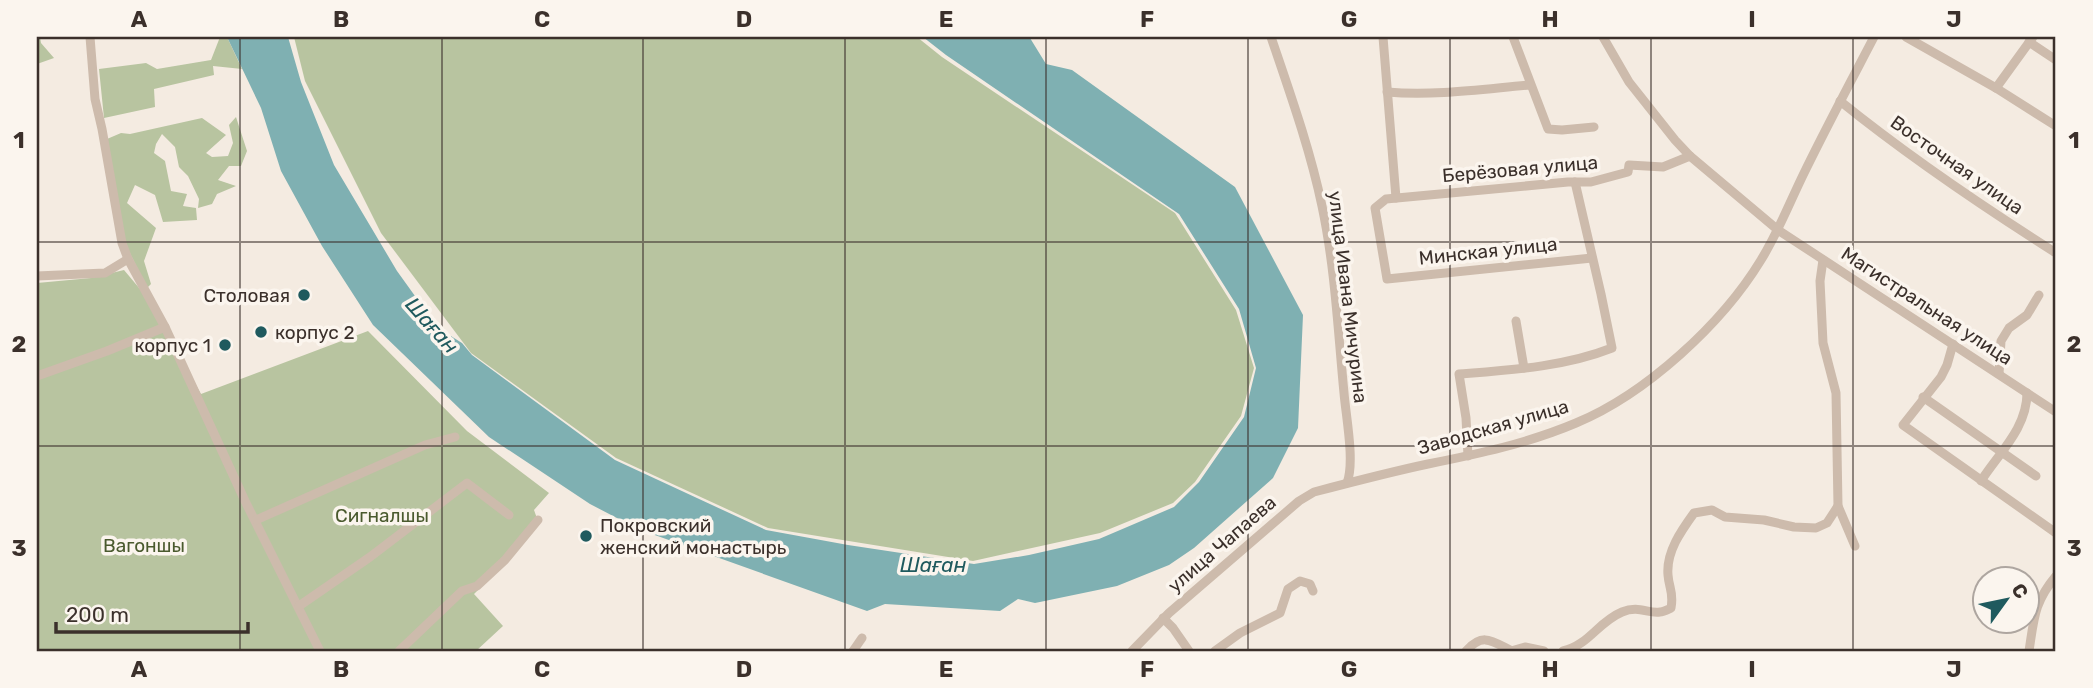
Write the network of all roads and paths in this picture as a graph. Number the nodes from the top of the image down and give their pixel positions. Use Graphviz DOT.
graph roads {
  1 [pos="90,37"];
  2 [pos="1272,37"];
  3 [pos="1384,37"];
  4 [pos="1513,37"];
  5 [pos="1603,37"];
  6 [pos="1874,37"];
  7 [pos="1906,37"];
  8 [pos="2031,39"];
  9 [pos="2056,60"];
  10 [pos="1530,85"];
  11 [pos="1996,88"];
  12 [pos="1387,92"];
  13 [pos="1840,101"];
  14 [pos="2056,126"];
  15 [pos="1594,127"];
  16 [pos="1690,156"];
  17 [pos="1575,182"];
  18 [pos="1391,198"];
  19 [pos="1778,230"];
  20 [pos="2056,253"];
  21 [pos="1592,258"];
  22 [pos="128,259"];
  23 [pos="1823,260"];
  24 [pos="37,276"];
  25 [pos="2039,295"];
  26 [pos="1517,321"];
  27 [pos="165,327"];
  28 [pos="1953,344"];
  29 [pos="1524,368"];
  30 [pos="1999,374"];
  31 [pos="37,376"];
  32 [pos="2027,393"];
  33 [pos="1923,397"];
  34 [pos="2056,412"];
  35 [pos="455,437"];
  36 [pos="2001,452"];
  37 [pos="1468,456"];
  38 [pos="2036,476"];
  39 [pos="1981,481"];
  40 [pos="1347,483"];
  41 [pos="1838,506"];
  42 [pos="509,515"];
  43 [pos="256,520"];
  44 [pos="538,520"];
  45 [pos="2056,533"];
  46 [pos="1854,546"];
  47 [pos="2056,576"];
  48 [pos="1313,591"];
  49 [pos="299,606"];
  50 [pos="1163,618"];
  51 [pos="862,638"];
  52 [pos="1578,650"];
  53 [pos="320,651"];
  54 [pos="399,651"];
  55 [pos="853,651"];
  56 [pos="1132,651"];
  57 [pos="1189,651"];
  58 [pos="1215,651"];
  59 [pos="1466,651"];
  60 [pos="1512,651"];
  61 [pos="1544,651"];
  62 [pos="1563,651"];
  63 [pos="2029,651"];
  1 -- 22 [label="street"];
  2 -- 40 [label="street, улица Ивана Мичурина"];
  3 -- 12 [label="street"];
  4 -- 10 [label="street"];
  5 -- 16 [label="street, Магистральная улица"];
  6 -- 13 [label="street, Заводская улица"];
  7 -- 11 [label="street"];
  8 -- 9 [label="street"];
  8 -- 11 [label="street"];
  10 -- 12 [label="street"];
  10 -- 15 [label="street"];
  11 -- 14 [label="street"];
  12 -- 18 [label="street"];
  13 -- 19 [label="street, Заводская улица"];
  13 -- 20 [label="street, Восточная улица"];
  16 -- 17 [label="street, Берёзовая улица"];
  16 -- 19 [label="street, Магистральная улица"];
  17 -- 18 [label="street, Берёзовая улица"];
  17 -- 21 [label="street"];
  18 -- 21 [label="street, Минская улица"];
  19 -- 23 [label="street, Магистральная улица"];
  19 -- 37 [label="street, Заводская улица"];
  21 -- 29 [label="street"];
  22 -- 24 [label="street"];
  22 -- 27 [label="street"];
  23 -- 28 [label="street, Магистральная улица"];
  23 -- 41 [label="street"];
  25 -- 30 [label="street"];
  26 -- 29 [label="street"];
  27 -- 31 [label="street"];
  27 -- 43 [label="street"];
  28 -- 30 [label="street, Магистральная улица"];
  28 -- 33 [label="street"];
  29 -- 37 [label="street"];
  30 -- 32 [label="street, Магистральная улица"];
  32 -- 34 [label="street, Магистральная улица"];
  32 -- 36 [label="street"];
  33 -- 36 [label="street"];
  33 -- 39 [label="street"];
  35 -- 43 [label="street"];
  36 -- 38 [label="street"];
  36 -- 39 [label="street"];
  37 -- 40 [label="street, Заводская улица"];
  39 -- 45 [label="street"];
  40 -- 50 [label="street, улица Чапаева"];
  41 -- 46 [label="street"];
  41 -- 52 [label="street"];
  42 -- 49 [label="street"];
  43 -- 49 [label="street"];
  44 -- 54 [label="street"];
  47 -- 63 [label="street"];
  48 -- 58 [label="street"];
  49 -- 53 [label="street"];
  50 -- 56 [label="street, улица Чапаева"];
  50 -- 57 [label="street"];
  51 -- 55 [label="street"];
  52 -- 62 [label="street"];
  59 -- 60 [label="street"];
  60 -- 61 [label="street"];
}
